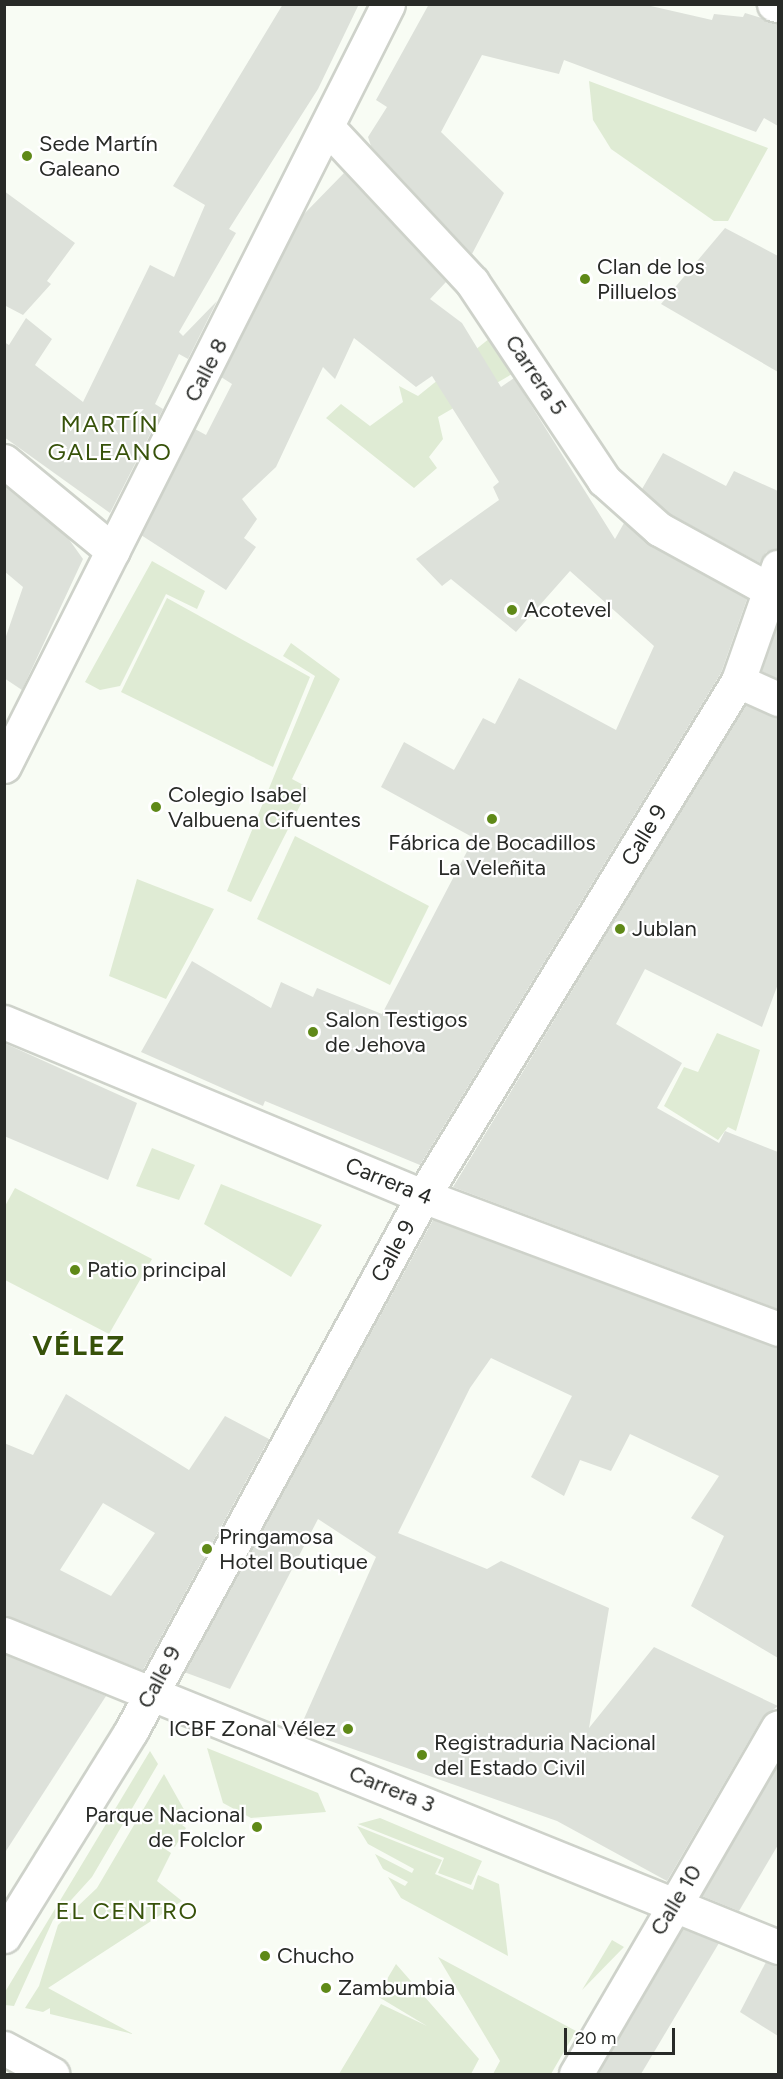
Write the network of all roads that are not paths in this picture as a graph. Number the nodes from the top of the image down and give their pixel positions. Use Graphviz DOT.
graph roads {
  1 [pos="388,4"];
  2 [pos="774,4"];
  3 [pos="778,5"];
  4 [pos="328,129"];
  5 [pos="4,461"];
  6 [pos="113,550"];
  7 [pos="773,578"];
  8 [pos="738,681"];
  9 [pos="778,699"];
  10 [pos="4,766"];
  11 [pos="4,1022"];
  12 [pos="423,1196"];
  13 [pos="778,1329"];
  14 [pos="4,1634"];
  15 [pos="150,1692"];
  16 [pos="778,1727"];
  17 [pos="676,1903"];
  18 [pos="4,1936"];
  19 [pos="778,1947"];
  20 [pos="4,2048"];
  21 [pos="52,2074"];
  22 [pos="576,2074"];
  1 -- 4 [label="street, Calle 8"];
  2 -- 3 [label="street"];
  4 -- 6 [label="street, Calle 8"];
  4 -- 7 [label="street, Carrera 5"];
  5 -- 6 [label="street"];
  6 -- 10 [label="street, Calle 8"];
  7 -- 8 [label="street, Calle 9"];
  8 -- 9 [label="street"];
  8 -- 12 [label="street, Calle 9"];
  11 -- 12 [label="street, Carrera 4"];
  12 -- 13 [label="street, Carrera 4"];
  12 -- 15 [label="street, Calle 9"];
  14 -- 15 [label="street, Carrera 3"];
  15 -- 17 [label="street, Carrera 3"];
  15 -- 18 [label="street, Calle 9"];
  16 -- 17 [label="street, Calle 10"];
  17 -- 19 [label="street, Carrera 3"];
  17 -- 22 [label="street, Calle 10"];
  20 -- 21 [label="street"];
}
